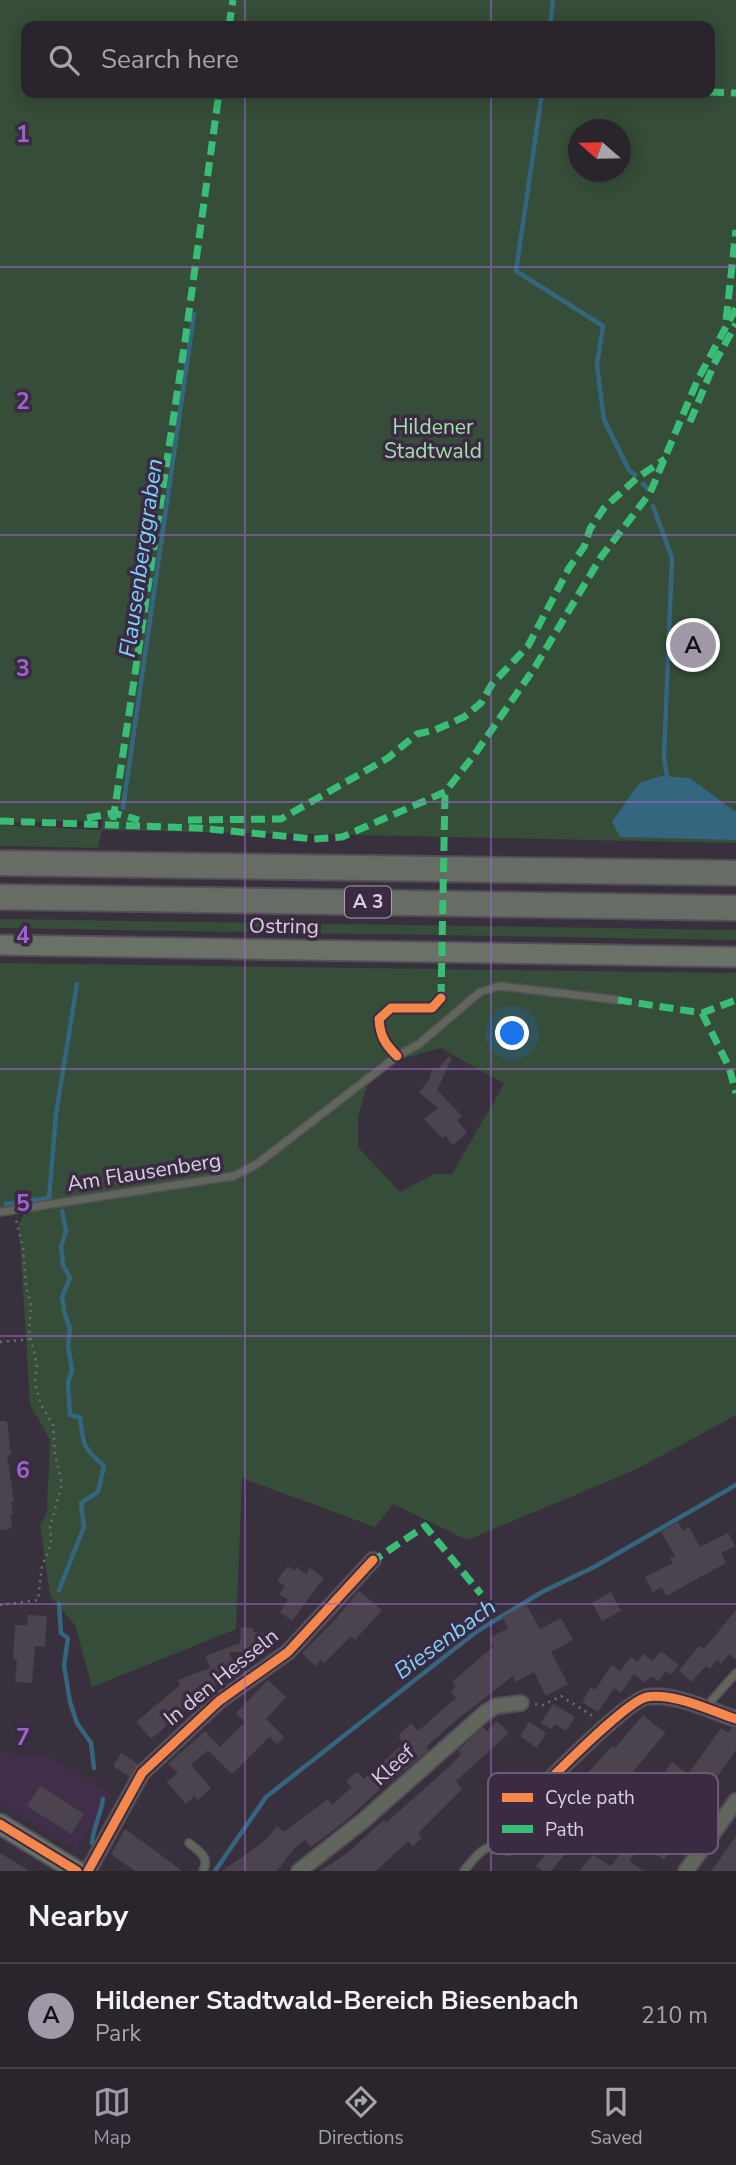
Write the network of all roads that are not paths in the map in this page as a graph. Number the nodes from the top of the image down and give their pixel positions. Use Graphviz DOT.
graph roads {
  1 [pos="0,863"];
  2 [pos="736,873"];
  3 [pos="0,897"];
  4 [pos="736,908"];
  5 [pos="0,945"];
  6 [pos="736,957"];
  7 [pos="618,1000"];
  8 [pos="0,1212"];
  9 [pos="373,1560"];
  10 [pos="736,1673"];
  11 [pos="521,1703"];
  12 [pos="709,1710"];
  13 [pos="736,1719"];
  14 [pos="555,1773"];
  15 [pos="736,1801"];
  16 [pos="0,1824"];
  17 [pos="718,1826"];
  18 [pos="189,1843"];
  19 [pos="488,1847"];
  20 [pos="697,1854"];
  21 [pos="77,1871"];
  22 [pos="88,1871"];
  23 [pos="203,1871"];
  24 [pos="299,1871"];
  25 [pos="464,1871"];
  26 [pos="685,1871"];
  1 -- 2 [label="highway, A 3"];
  3 -- 4 [label="highway, A 3"];
  5 -- 6 [label="main road, Ostring"];
  7 -- 8 [label="lane, Am Flausenberg"];
  9 -- 22 [label="street, In den Hesseln"];
  10 -- 12 [label="lane"];
  11 -- 24 [label="street, Kleef"];
  12 -- 13 [label="street"];
  12 -- 14 [label="street"];
  15 -- 17 [label="street"];
  16 -- 21 [label="main road"];
  18 -- 23 [label="lane"];
  19 -- 25 [label="lane"];
  20 -- 26 [label="street"];
}
